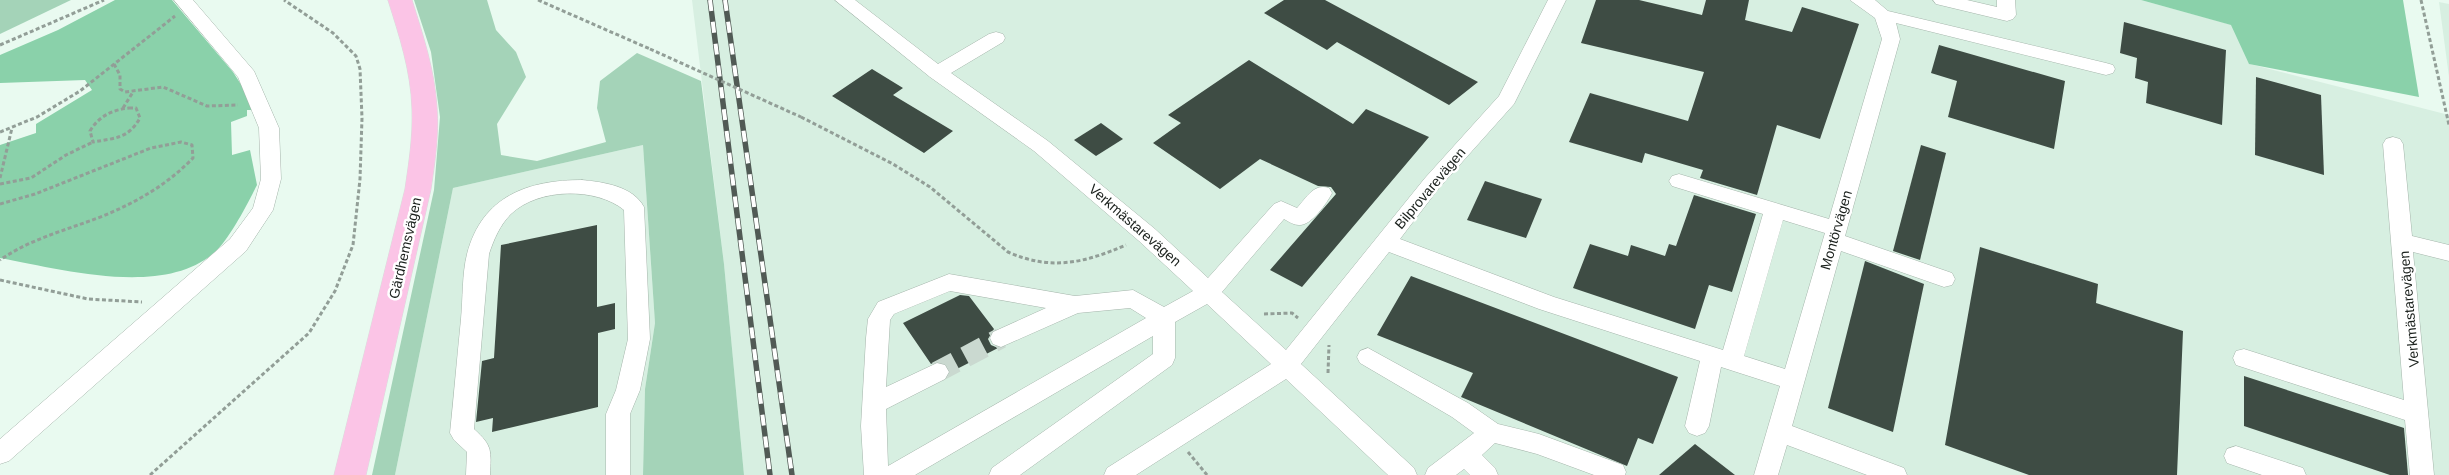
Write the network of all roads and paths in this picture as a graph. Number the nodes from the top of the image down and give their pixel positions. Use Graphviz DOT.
graph roads {
  1 [pos="104,0"];
  2 [pos="284,0"];
  3 [pos="538,0"];
  4 [pos="844,0"];
  5 [pos="1557,0"];
  6 [pos="1859,0"];
  7 [pos="1942,0"];
  8 [pos="2006,0"];
  9 [pos="2421,0"];
  10 [pos="186,4"];
  11 [pos="399,6"];
  12 [pos="1884,16"];
  13 [pos="996,38"];
  14 [pos="0,46"];
  15 [pos="114,64"];
  16 [pos="2106,69"];
  17 [pos="937,73"];
  18 [pos="133,92"];
  19 [pos="244,105"];
  20 [pos="123,108"];
  21 [pos="2449,125"];
  22 [pos="12,128"];
  23 [pos="0,132"];
  24 [pos="93,142"];
  25 [pos="2393,144"];
  26 [pos="0,178"];
  27 [pos="1679,181"];
  28 [pos="0,184"];
  29 [pos="1322,193"];
  30 [pos="0,204"];
  31 [pos="1775,210"];
  32 [pos="1835,234"];
  33 [pos="1147,235"];
  34 [pos="1385,242"];
  35 [pos="2403,242"];
  36 [pos="2449,253"];
  37 [pos="0,260"];
  38 [pos="1944,279"];
  39 [pos="0,280"];
  40 [pos="1209,292"];
  41 [pos="176,300"];
  42 [pos="1075,305"];
  43 [pos="1259,312"];
  44 [pos="1164,318"];
  45 [pos="1314,333"];
  46 [pos="1001,338"];
  47 [pos="1368,356"];
  48 [pos="2244,358"];
  49 [pos="1722,359"];
  50 [pos="1286,366"];
  51 [pos="936,372"];
  52 [pos="1330,379"];
  53 [pos="1793,381"];
  54 [pos="874,404"];
  55 [pos="2417,414"];
  56 [pos="1697,426"];
  57 [pos="1778,431"];
  58 [pos="1490,432"];
  59 [pos="1175,436"];
  60 [pos="0,454"];
  61 [pos="1465,455"];
  62 [pos="2236,456"];
  63 [pos="1614,472"];
  64 [pos="150,475"];
  65 [pos="350,475"];
  66 [pos="478,475"];
  67 [pos="618,475"];
  68 [pos="876,475"];
  69 [pos="894,475"];
  70 [pos="1001,475"];
  71 [pos="1116,475"];
  72 [pos="1207,475"];
  73 [pos="1405,475"];
  74 [pos="1437,475"];
  75 [pos="1486,475"];
  76 [pos="1766,475"];
  77 [pos="1895,475"];
  78 [pos="2294,475"];
  79 [pos="2422,475"];
  1 -- 14 [label="path"];
  2 -- 64 [label="path"];
  3 -- 33 [label="path, bridge"];
  4 -- 17 [label="street, Verkmästarevägen"];
  5 -- 34 [label="street, Bilprovarevägen"];
  6 -- 12 [label="street"];
  7 -- 8 [label="street"];
  9 -- 21 [label="path"];
  10 -- 15 [label="path"];
  10 -- 41 [label="street"];
  11 -- 65 [label="main road, Gärdhemsvägen"];
  12 -- 16 [label="street"];
  12 -- 32 [label="street, Montörvägen"];
  13 -- 17 [label="street"];
  15 -- 18 [label="path"];
  15 -- 22 [label="path"];
  17 -- 33 [label="street, Verkmästarevägen"];
  18 -- 19 [label="path"];
  18 -- 20 [label="path"];
  20 -- 24 [label="path"];
  20 -- 24 [label="path"];
  22 -- 23 [label="path"];
  22 -- 26 [label="path"];
  24 -- 28 [label="path"];
  25 -- 35 [label="street, Verkmästarevägen"];
  27 -- 31 [label="street"];
  29 -- 40 [label="street"];
  30 -- 37 [label="path"];
  31 -- 32 [label="street"];
  31 -- 49 [label="street"];
  32 -- 38 [label="street"];
  32 -- 53 [label="street, Montörvägen"];
  33 -- 40 [label="street, Verkmästarevägen"];
  34 -- 45 [label="street, Bilprovarevägen"];
  34 -- 49 [label="street"];
  35 -- 36 [label="street"];
  35 -- 55 [label="street, Verkmästarevägen"];
  39 -- 41 [label="path"];
  40 -- 44 [label="street"];
  40 -- 50 [label="street, Verkmästarevägen"];
  41 -- 60 [label="street"];
  42 -- 44 [label="street"];
  42 -- 46 [label="street"];
  42 -- 54 [label="street"];
  43 -- 45 [label="path"];
  44 -- 69 [label="street"];
  44 -- 70 [label="street"];
  45 -- 50 [label="street, Bilprovarevägen"];
  45 -- 52 [label="path"];
  47 -- 58 [label="street"];
  48 -- 55 [label="street"];
  49 -- 53 [label="street"];
  49 -- 56 [label="street"];
  50 -- 59 [label="street, Bilprovarevägen"];
  50 -- 73 [label="street, Verkmästarevägen"];
  51 -- 54 [label="street"];
  53 -- 57 [label="street, Montörvägen"];
  54 -- 68 [label="street"];
  55 -- 79 [label="street, Verkmästarevägen"];
  57 -- 76 [label="street, Montörvägen"];
  57 -- 77 [label="street"];
  58 -- 61 [label="street"];
  58 -- 63 [label="street"];
  59 -- 71 [label="street, Bilprovarevägen"];
  59 -- 72 [label="path"];
  61 -- 74 [label="street"];
  61 -- 75 [label="street"];
  62 -- 78 [label="street"];
  66 -- 67 [label="street"];
}
